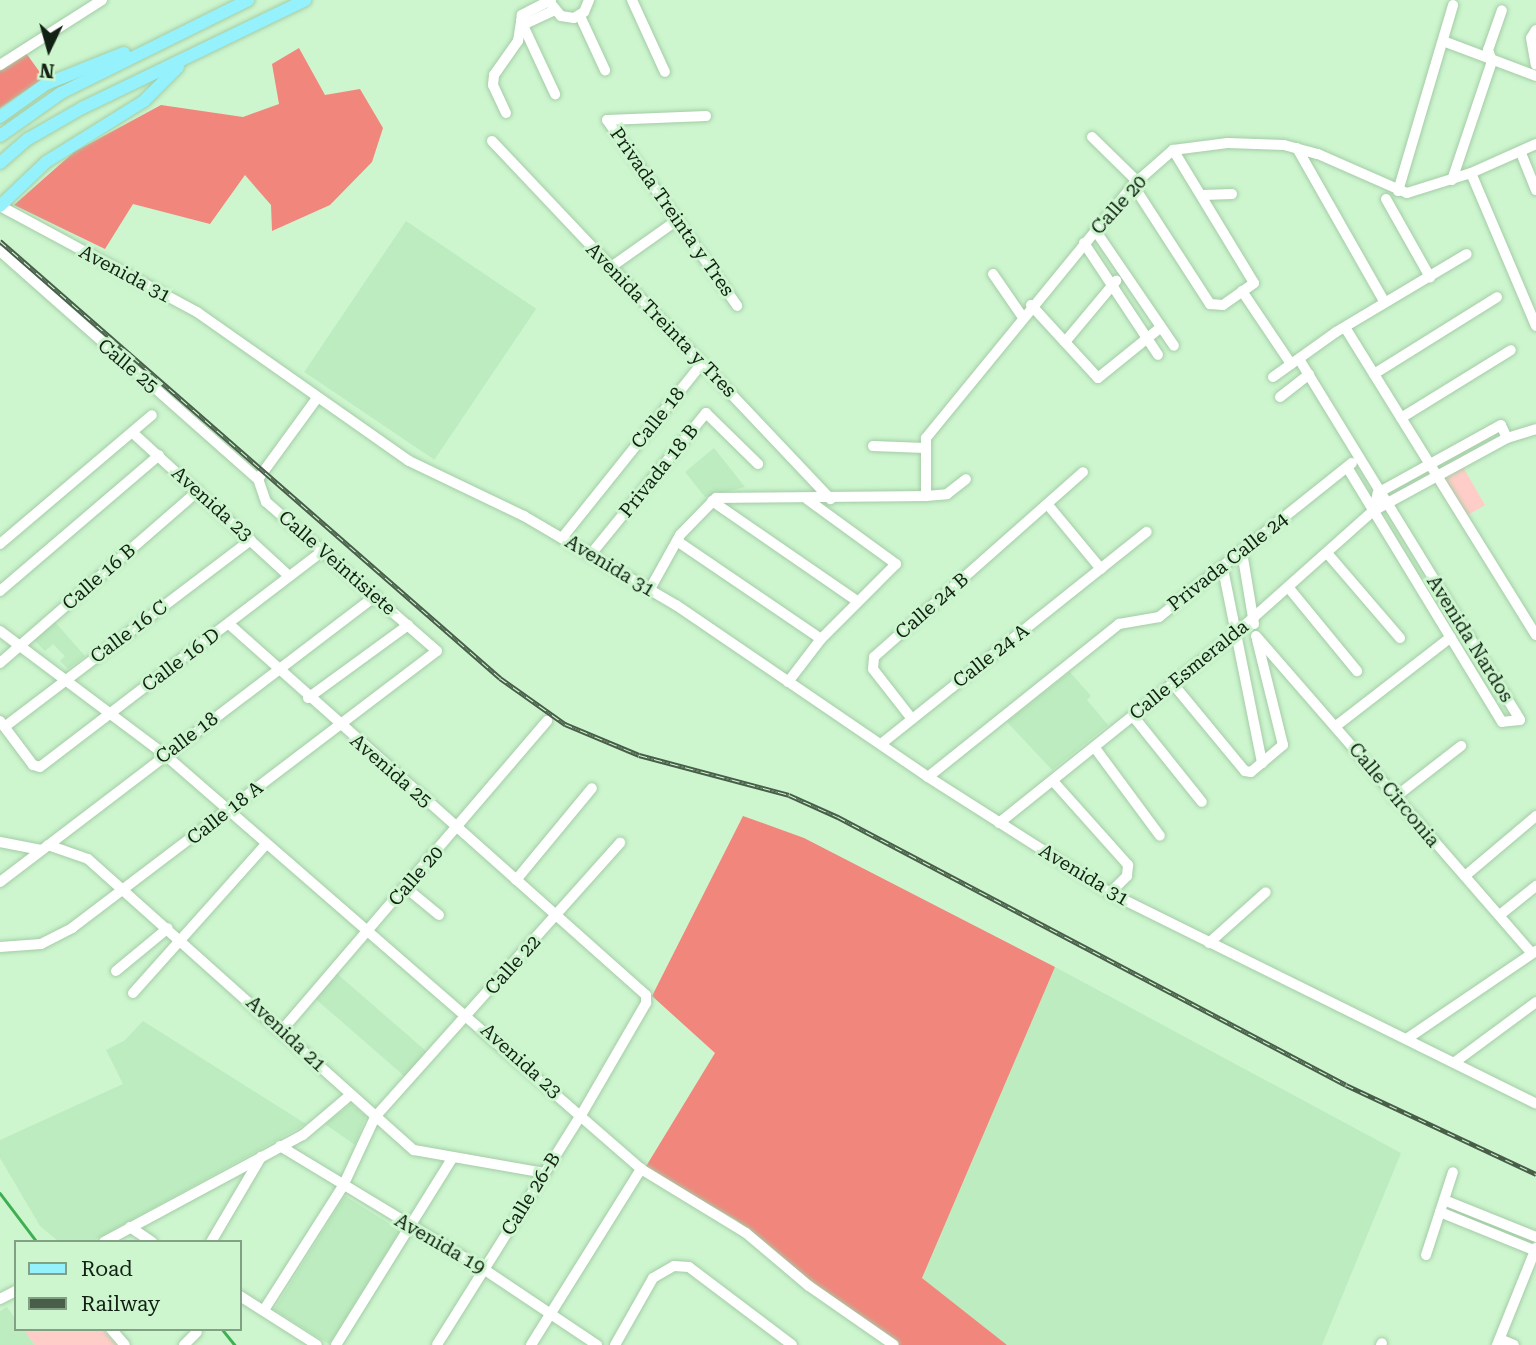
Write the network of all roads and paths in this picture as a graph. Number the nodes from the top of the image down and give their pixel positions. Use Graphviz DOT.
graph roads {
  1 [pos="102,0"];
  2 [pos="248,0"];
  3 [pos="305,0"];
  4 [pos="589,0"];
  5 [pos="632,0"];
  6 [pos="553,3"];
  7 [pos="1453,5"];
  8 [pos="1502,10"];
  9 [pos="580,16"];
  10 [pos="521,21"];
  11 [pos="1536,30"];
  12 [pos="1443,41"];
  13 [pos="154,44"];
  14 [pos="185,61"];
  15 [pos="1492,61"];
  16 [pos="0,65"];
  17 [pos="1536,65"];
  18 [pos="606,70"];
  19 [pos="665,72"];
  20 [pos="1536,76"];
  21 [pos="555,94"];
  22 [pos="506,113"];
  23 [pos="706,116"];
  24 [pos="0,117"];
  25 [pos="0,136"];
  26 [pos="1092,138"];
  27 [pos="492,141"];
  28 [pos="1536,144"];
  29 [pos="1297,148"];
  30 [pos="1173,150"];
  31 [pos="1521,153"];
  32 [pos="0,163"];
  33 [pos="1471,173"];
  34 [pos="1452,180"];
  35 [pos="1135,183"];
  36 [pos="1536,190"];
  37 [pos="1398,191"];
  38 [pos="1232,194"];
  39 [pos="1203,195"];
  40 [pos="1386,199"];
  41 [pos="0,206"];
  42 [pos="676,222"];
  43 [pos="1095,230"];
  44 [pos="1084,243"];
  45 [pos="0,251"];
  46 [pos="1467,254"];
  47 [pos="611,267"];
  48 [pos="993,274"];
  49 [pos="1124,274"];
  50 [pos="1430,276"];
  51 [pos="1112,285"];
  52 [pos="1242,291"];
  53 [pos="1497,297"];
  54 [pos="1385,303"];
  55 [pos="1031,305"];
  56 [pos="737,306"];
  57 [pos="1022,316"];
  58 [pos="1536,326"];
  59 [pos="1161,327"];
  60 [pos="1346,329"];
  61 [pos="1148,335"];
  62 [pos="1065,342"];
  63 [pos="1174,346"];
  64 [pos="1511,349"];
  65 [pos="1158,355"];
  66 [pos="1295,362"];
  67 [pos="702,363"];
  68 [pos="1309,374"];
  69 [pos="1374,374"];
  70 [pos="1273,377"];
  71 [pos="1280,397"];
  72 [pos="317,398"];
  73 [pos="152,415"];
  74 [pos="1401,418"];
  75 [pos="1536,429"];
  76 [pos="134,433"];
  77 [pos="1507,438"];
  78 [pos="873,446"];
  79 [pos="925,448"];
  80 [pos="159,455"];
  81 [pos="1352,463"];
  82 [pos="1428,463"];
  83 [pos="758,464"];
  84 [pos="1083,472"];
  85 [pos="1437,477"];
  86 [pos="966,479"];
  87 [pos="258,480"];
  88 [pos="198,491"];
  89 [pos="1378,493"];
  90 [pos="926,496"];
  91 [pos="806,498"];
  92 [pos="831,499"];
  93 [pos="712,501"];
  94 [pos="1048,505"];
  95 [pos="1386,505"];
  96 [pos="1373,511"];
  97 [pos="1147,532"];
  98 [pos="562,538"];
  99 [pos="251,540"];
  100 [pos="677,541"];
  101 [pos="0,544"];
  102 [pos="324,550"];
  103 [pos="1242,552"];
  104 [pos="1327,553"];
  105 [pos="591,554"];
  106 [pos="1101,569"];
  107 [pos="1223,569"];
  108 [pos="289,576"];
  109 [pos="1287,587"];
  110 [pos="650,589"];
  111 [pos="0,591"];
  112 [pos="376,596"];
  113 [pos="857,601"];
  114 [pos="1253,619"];
  115 [pos="229,624"];
  116 [pos="408,625"];
  117 [pos="0,631"];
  118 [pos="1235,634"];
  119 [pos="1536,635"];
  120 [pos="1256,636"];
  121 [pos="1400,638"];
  122 [pos="1451,638"];
  123 [pos="821,639"];
  124 [pos="20,645"];
  125 [pos="437,651"];
  126 [pos="0,663"];
  127 [pos="277,671"];
  128 [pos="1357,671"];
  129 [pos="65,680"];
  130 [pos="788,682"];
  131 [pos="1173,684"];
  132 [pos="308,698"];
  133 [pos="110,713"];
  134 [pos="1133,716"];
  135 [pos="912,719"];
  136 [pos="547,721"];
  137 [pos="3,723"];
  138 [pos="340,726"];
  139 [pos="1336,726"];
  140 [pos="881,744"];
  141 [pos="1461,746"];
  142 [pos="1095,748"];
  143 [pos="164,754"];
  144 [pos="1262,763"];
  145 [pos="928,778"];
  146 [pos="1054,781"];
  147 [pos="592,788"];
  148 [pos="1394,798"];
  149 [pos="1202,802"];
  150 [pos="227,811"];
  151 [pos="1536,816"];
  152 [pos="999,822"];
  153 [pos="457,829"];
  154 [pos="1160,836"];
  155 [pos="0,842"];
  156 [pos="620,843"];
  157 [pos="266,844"];
  158 [pos="45,848"];
  159 [pos="1465,876"];
  160 [pos="516,880"];
  161 [pos="0,882"];
  162 [pos="1536,886"];
  163 [pos="405,887"];
  164 [pos="125,891"];
  165 [pos="1266,892"];
  166 [pos="1110,894"];
  167 [pos="1501,914"];
  168 [pos="439,915"];
  169 [pos="556,916"];
  170 [pos="168,928"];
  171 [pos="369,929"];
  172 [pos="181,939"];
  173 [pos="1209,943"];
  174 [pos="0,947"];
  175 [pos="1534,952"];
  176 [pos="116,971"];
  177 [pos="133,993"];
  178 [pos="1536,1002"];
  179 [pos="469,1015"];
  180 [pos="283,1029"];
  181 [pos="1408,1038"];
  182 [pos="1455,1062"];
  183 [pos="349,1096"];
  184 [pos="1536,1104"];
  185 [pos="581,1115"];
  186 [pos="375,1116"];
  187 [pos="280,1146"];
  188 [pos="261,1157"];
  189 [pos="451,1160"];
  190 [pos="641,1169"];
  191 [pos="1453,1172"];
  192 [pos="544,1173"];
  193 [pos="343,1186"];
  194 [pos="1444,1200"];
  195 [pos="1440,1212"];
  196 [pos="130,1227"];
  197 [pos="411,1228"];
  198 [pos="1536,1237"];
  199 [pos="107,1240"];
  200 [pos="149,1240"];
  201 [pos="212,1240"];
  202 [pos="1536,1250"];
  203 [pos="1426,1255"];
  204 [pos="485,1270"];
  205 [pos="242,1297"];
  206 [pos="264,1310"];
  207 [pos="552,1313"];
  208 [pos="113,1331"];
  209 [pos="198,1332"];
  210 [pos="1499,1342"];
  211 [pos="125,1345"];
  212 [pos="184,1345"];
  213 [pos="317,1345"];
  214 [pos="336,1345"];
  215 [pos="437,1345"];
  216 [pos="531,1345"];
  217 [pos="597,1345"];
  218 [pos="615,1345"];
  219 [pos="792,1345"];
  220 [pos="894,1345"];
  221 [pos="1514,1345"];
  1 -- 16 [label="street"];
  2 -- 13 [label="main road"];
  3 -- 14 [label="main road"];
  4 -- 9 [label="street"];
  5 -- 19 [label="street"];
  6 -- 9 [label="street"];
  6 -- 10 [label="street"];
  7 -- 12 [label="street"];
  8 -- 15 [label="street"];
  9 -- 18 [label="street"];
  10 -- 21 [label="street"];
  10 -- 22 [label="street"];
  11 -- 17 [label="street"];
  12 -- 15 [label="street"];
  12 -- 37 [label="street"];
  13 -- 24 [label="main road"];
  13 -- 25 [label="main road"];
  14 -- 32 [label="main road"];
  14 -- 41 [label="main road"];
  15 -- 20 [label="street"];
  15 -- 34 [label="street"];
  23 -- 42 [label="street, Privada Treinta y Tres"];
  26 -- 35 [label="street"];
  27 -- 47 [label="street, Avenida Treinta y Tres"];
  28 -- 31 [label="street"];
  29 -- 30 [label="street"];
  29 -- 37 [label="street"];
  29 -- 54 [label="street"];
  30 -- 35 [label="street, Calle 20"];
  30 -- 39 [label="street"];
  31 -- 33 [label="street"];
  31 -- 36 [label="street"];
  33 -- 34 [label="street"];
  33 -- 58 [label="street"];
  34 -- 37 [label="street"];
  35 -- 43 [label="street, Calle 20"];
  35 -- 52 [label="street"];
  38 -- 39 [label="street"];
  39 -- 52 [label="street"];
  40 -- 50 [label="street"];
  41 -- 72 [label="street, Avenida 31"];
  42 -- 47 [label="street"];
  42 -- 56 [label="street, Privada Treinta y Tres"];
  43 -- 44 [label="street, Calle 20"];
  43 -- 49 [label="street"];
  44 -- 51 [label="street"];
  44 -- 55 [label="street, Calle 20"];
  45 -- 87 [label="street, Calle 25"];
  46 -- 50 [label="street"];
  47 -- 67 [label="street, Avenida Treinta y Tres"];
  48 -- 57 [label="street"];
  49 -- 51 [label="street"];
  49 -- 59 [label="street"];
  50 -- 54 [label="street"];
  51 -- 61 [label="street"];
  51 -- 62 [label="street"];
  52 -- 66 [label="street, Avenida Nardos"];
  53 -- 69 [label="street"];
  54 -- 60 [label="street"];
  55 -- 57 [label="street, Calle 20"];
  55 -- 62 [label="street"];
  57 -- 79 [label="street, Calle 20"];
  59 -- 61 [label="street"];
  59 -- 63 [label="street"];
  60 -- 66 [label="street"];
  60 -- 69 [label="street"];
  61 -- 62 [label="street"];
  61 -- 65 [label="street"];
  64 -- 74 [label="street"];
  66 -- 68 [label="street, Avenida Nardos"];
  66 -- 70 [label="street"];
  67 -- 92 [label="street, Avenida Treinta y Tres"];
  67 -- 98 [label="street, Calle 18"];
  68 -- 71 [label="street"];
  68 -- 81 [label="street, Avenida Nardos"];
  69 -- 74 [label="street"];
  72 -- 87 [label="street"];
  72 -- 98 [label="street, Avenida 31"];
  73 -- 76 [label="street"];
  74 -- 82 [label="street"];
  75 -- 77 [label="street"];
  76 -- 80 [label="street, Avenida 23"];
  76 -- 101 [label="street"];
  77 -- 82 [label="street"];
  77 -- 85 [label="street"];
  78 -- 79 [label="street"];
  79 -- 90 [label="street"];
  80 -- 88 [label="street, Avenida 23"];
  80 -- 111 [label="street"];
  81 -- 89 [label="street, Avenida Nardos"];
  81 -- 96 [label="street, Avenida Nardos"];
  81 -- 103 [label="street, Privada Calle 24"];
  82 -- 85 [label="street"];
  82 -- 89 [label="street"];
  83 -- 105 [label="street, Privada 18 B"];
  84 -- 94 [label="street"];
  85 -- 95 [label="street"];
  85 -- 119 [label="street"];
  86 -- 90 [label="street"];
  87 -- 102 [label="street, Calle Veintisiete"];
  88 -- 99 [label="street, Avenida 23"];
  88 -- 124 [label="street, Calle 16 B"];
  89 -- 95 [label="street, Avenida Nardos"];
  89 -- 96 [label="street"];
  90 -- 92 [label="street"];
  91 -- 92 [label="street"];
  91 -- 93 [label="street"];
  91 -- 113 [label="street"];
  93 -- 100 [label="street"];
  93 -- 113 [label="street"];
  94 -- 106 [label="street"];
  94 -- 135 [label="street, Calle 24 B"];
  95 -- 96 [label="street"];
  95 -- 122 [label="street, Avenida Nardos"];
  96 -- 104 [label="street, Calle Esmeralda"];
  96 -- 122 [label="street, Avenida Nardos"];
  97 -- 106 [label="street, Calle 24 A"];
  98 -- 105 [label="street, Avenida 31"];
  99 -- 108 [label="street, Avenida 23"];
  99 -- 129 [label="street, Calle 16 C"];
  100 -- 110 [label="street"];
  100 -- 123 [label="street"];
  102 -- 108 [label="street, Calle 16 D"];
  102 -- 112 [label="street, Calle Veintisiete"];
  103 -- 107 [label="street, Privada Calle 24"];
  103 -- 114 [label="street"];
  104 -- 109 [label="street, Calle Esmeralda"];
  104 -- 121 [label="street"];
  105 -- 110 [label="street, Avenida 31"];
  106 -- 135 [label="street, Calle 24 A"];
  107 -- 118 [label="street"];
  107 -- 145 [label="street, Privada Calle 24"];
  108 -- 115 [label="street, Calle 16 D"];
  109 -- 114 [label="street, Calle Esmeralda"];
  109 -- 128 [label="street"];
  110 -- 130 [label="street, Avenida 31"];
  112 -- 116 [label="street, Calle Veintisiete"];
  112 -- 127 [label="street, Calle 18"];
  113 -- 123 [label="street"];
  114 -- 118 [label="street, Calle Esmeralda"];
  114 -- 120 [label="street"];
  115 -- 127 [label="street, Avenida 25"];
  115 -- 133 [label="street, Calle 16 D"];
  116 -- 125 [label="street, Calle Veintisiete"];
  116 -- 132 [label="street"];
  117 -- 124 [label="street"];
  118 -- 131 [label="street, Calle Esmeralda"];
  118 -- 144 [label="street"];
  120 -- 139 [label="street, Calle Circonia"];
  120 -- 144 [label="street"];
  122 -- 139 [label="street"];
  123 -- 130 [label="street"];
  124 -- 126 [label="street, Calle 16 B"];
  124 -- 129 [label="street"];
  125 -- 138 [label="street, Calle 18 A"];
  127 -- 132 [label="street, Avenida 25"];
  127 -- 143 [label="street, Calle 18"];
  129 -- 133 [label="street"];
  129 -- 137 [label="street, Calle 16 C"];
  130 -- 140 [label="street, Avenida 31"];
  131 -- 134 [label="street, Calle Esmeralda"];
  131 -- 144 [label="street"];
  132 -- 138 [label="street, Avenida 25"];
  133 -- 137 [label="street, Calle 16 D"];
  133 -- 143 [label="street"];
  134 -- 142 [label="street, Calle Esmeralda"];
  134 -- 149 [label="street"];
  135 -- 140 [label="street, Calle 24 A"];
  136 -- 153 [label="street, Calle 20"];
  138 -- 150 [label="street, Calle 18 A"];
  138 -- 153 [label="street, Avenida 25"];
  139 -- 148 [label="street, Calle Circonia"];
  140 -- 145 [label="street, Avenida 31"];
  141 -- 148 [label="street"];
  142 -- 146 [label="street, Calle Esmeralda"];
  142 -- 154 [label="street"];
  143 -- 150 [label="street, Avenida 23"];
  143 -- 158 [label="street, Calle 18"];
  145 -- 152 [label="street, Avenida 31"];
  146 -- 152 [label="street, Calle Esmeralda"];
  146 -- 166 [label="street"];
  147 -- 160 [label="street"];
  148 -- 159 [label="street, Calle Circonia"];
  150 -- 157 [label="street, Avenida 23"];
  150 -- 164 [label="street, Calle 18 A"];
  151 -- 159 [label="street"];
  152 -- 166 [label="street, Avenida 31"];
  153 -- 160 [label="street, Avenida 25"];
  153 -- 163 [label="street, Calle 20"];
  155 -- 158 [label="street, Avenida 21"];
  156 -- 169 [label="street, Calle 22"];
  157 -- 171 [label="street, Avenida 23"];
  157 -- 172 [label="street"];
  158 -- 161 [label="street, Calle 18"];
  158 -- 164 [label="street, Avenida 21"];
  159 -- 167 [label="street, Calle Circonia"];
  160 -- 169 [label="street, Avenida 25"];
  162 -- 167 [label="street"];
  163 -- 168 [label="street"];
  163 -- 171 [label="street, Calle 20"];
  164 -- 170 [label="street, Avenida 21"];
  164 -- 174 [label="street, Calle 18 A"];
  165 -- 173 [label="street"];
  166 -- 173 [label="street, Avenida 31"];
  167 -- 175 [label="street, Calle Circonia"];
  169 -- 179 [label="street, Calle 22"];
  169 -- 185 [label="street, Calle 26-B"];
  170 -- 172 [label="street, Avenida 21"];
  170 -- 176 [label="street"];
  171 -- 179 [label="street, Avenida 23"];
  171 -- 180 [label="street, Calle 20"];
  172 -- 177 [label="street"];
  172 -- 180 [label="street, Avenida 21"];
  173 -- 181 [label="street, Avenida 31"];
  175 -- 181 [label="street"];
  178 -- 182 [label="street"];
  179 -- 185 [label="street, Avenida 23"];
  179 -- 186 [label="street, Calle 22"];
  180 -- 183 [label="street, Avenida 21"];
  181 -- 182 [label="street, Avenida 31"];
  182 -- 184 [label="street, Avenida 31"];
  183 -- 186 [label="street, Avenida 21"];
  183 -- 187 [label="street"];
  185 -- 190 [label="street, Avenida 23"];
  185 -- 192 [label="street, Calle 26-B"];
  186 -- 189 [label="street, Avenida 21"];
  186 -- 193 [label="street, Calle 22"];
  187 -- 188 [label="street"];
  187 -- 193 [label="street, Avenida 19"];
  188 -- 196 [label="street"];
  188 -- 201 [label="street"];
  189 -- 192 [label="street, Avenida 21"];
  189 -- 197 [label="street"];
  190 -- 207 [label="street"];
  190 -- 220 [label="street, Avenida 23"];
  191 -- 194 [label="street"];
  192 -- 204 [label="street, Calle 26-B"];
  193 -- 197 [label="street, Avenida 19"];
  193 -- 206 [label="street, Calle 22"];
  194 -- 195 [label="street"];
  194 -- 198 [label="street"];
  195 -- 202 [label="street"];
  195 -- 203 [label="street"];
  196 -- 199 [label="street"];
  196 -- 200 [label="street"];
  197 -- 204 [label="street, Avenida 19"];
  197 -- 214 [label="street"];
  202 -- 210 [label="street"];
  204 -- 207 [label="street, Avenida 19"];
  204 -- 215 [label="street, Calle 26-B"];
  205 -- 206 [label="street"];
  206 -- 213 [label="street"];
  207 -- 216 [label="street"];
  207 -- 217 [label="street, Avenida 19"];
  208 -- 211 [label="street"];
  209 -- 212 [label="street"];
  210 -- 221 [label="street"];
  218 -- 219 [label="street"];
}
